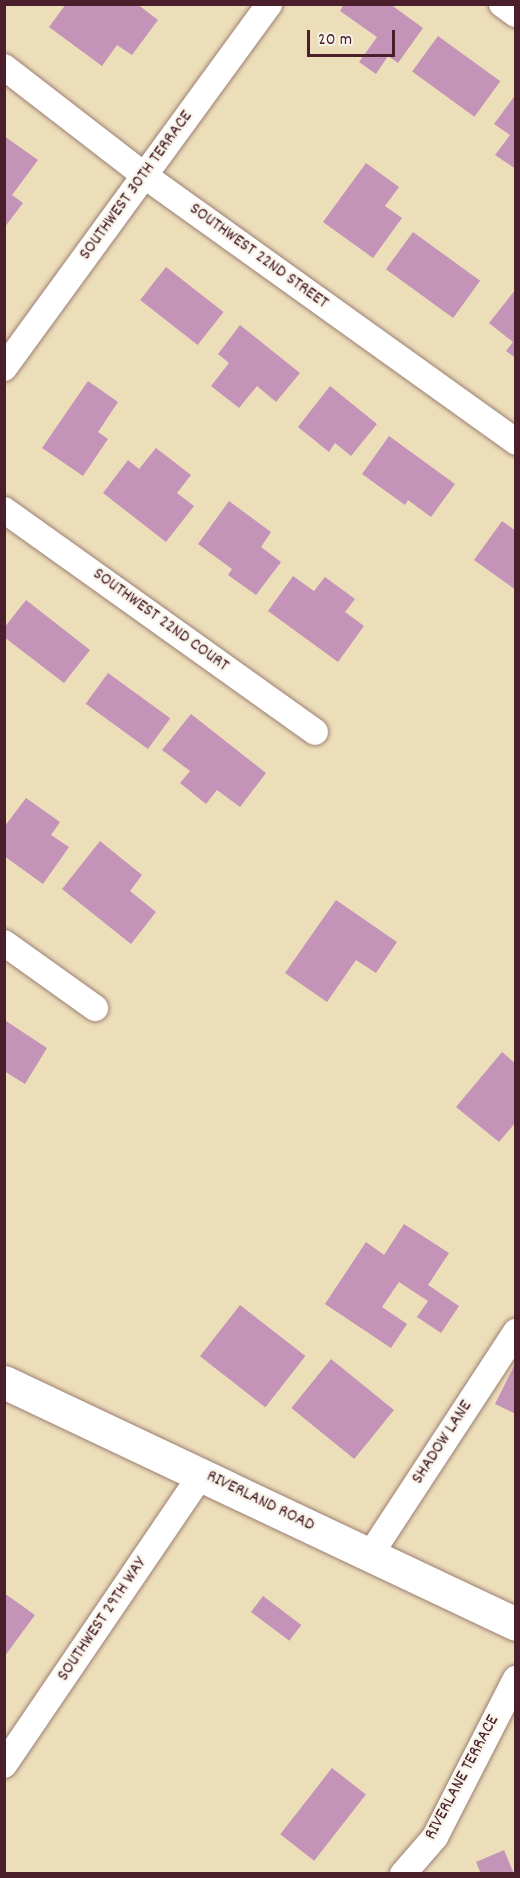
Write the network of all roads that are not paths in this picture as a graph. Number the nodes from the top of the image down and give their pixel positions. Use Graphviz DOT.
graph roads {
  1 [pos="269,4"];
  2 [pos="502,4"];
  3 [pos="516,14"];
  4 [pos="4,67"];
  5 [pos="145,176"];
  6 [pos="4,368"];
  7 [pos="516,442"];
  8 [pos="4,510"];
  9 [pos="315,732"];
  10 [pos="4,943"];
  11 [pos="95,1008"];
  12 [pos="516,1332"];
  13 [pos="4,1382"];
  14 [pos="202,1474"];
  15 [pos="370,1555"];
  16 [pos="516,1624"];
  17 [pos="516,1678"];
  18 [pos="4,1765"];
  19 [pos="403,1874"];
  1 -- 5 [label="street, SOUTHWEST 30TH TERRACE"];
  2 -- 3 [label="street"];
  4 -- 5 [label="street, SOUTHWEST 22ND STREET"];
  5 -- 6 [label="street, SOUTHWEST 30TH TERRACE"];
  5 -- 7 [label="street, SOUTHWEST 22ND STREET"];
  8 -- 9 [label="street, SOUTHWEST 22ND COURT"];
  10 -- 11 [label="street"];
  12 -- 15 [label="street, SHADOW LANE"];
  13 -- 14 [label="street, RIVERLAND ROAD"];
  14 -- 15 [label="street, RIVERLAND ROAD"];
  14 -- 18 [label="street, SOUTHWEST 29TH WAY"];
  15 -- 16 [label="street, RIVERLAND ROAD"];
  17 -- 19 [label="street, RIVERLANE TERRACE"];
}
